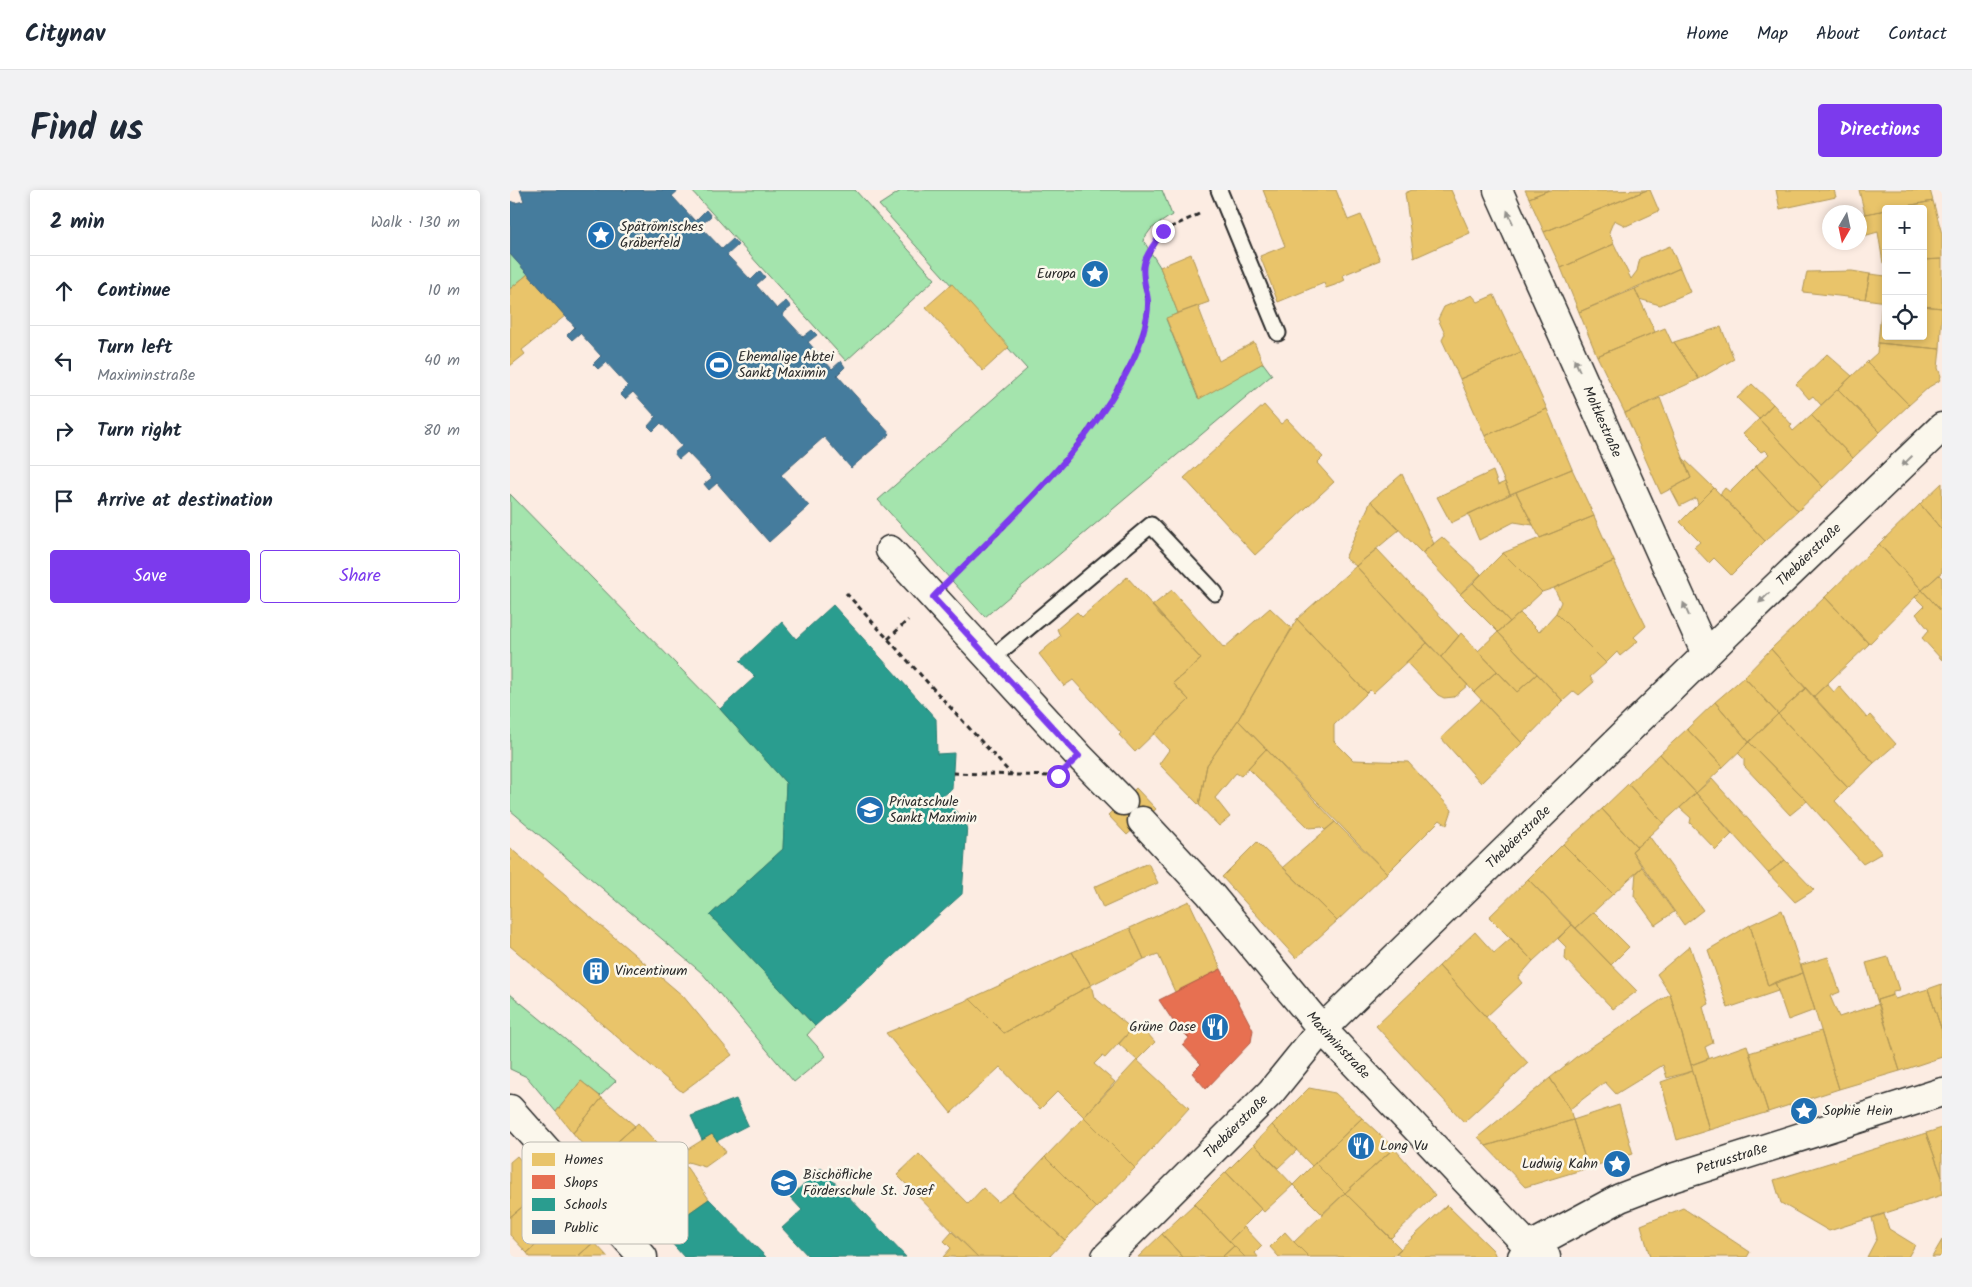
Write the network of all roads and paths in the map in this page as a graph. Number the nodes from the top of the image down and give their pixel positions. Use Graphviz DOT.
graph roads {
  1 [pos="1498,190"];
  2 [pos="1221,196"];
  3 [pos="1278,333"];
  4 [pos="1942,427"];
  5 [pos="890,550"];
  6 [pos="846,593"];
  7 [pos="1215,593"];
  8 [pos="933,597"];
  9 [pos="888,638"];
  10 [pos="1706,654"];
  11 [pos="991,659"];
  12 [pos="1079,756"];
  13 [pos="953,773"];
  14 [pos="1012,775"];
  15 [pos="1123,801"];
  16 [pos="1142,821"];
  17 [pos="1322,1028"];
  18 [pos="1942,1092"];
  19 [pos="510,1109"];
  20 [pos="540,1142"];
  21 [pos="631,1244"];
  22 [pos="1532,1254"];
  23 [pos="643,1257"];
  24 [pos="1106,1257"];
  10 -- 1 [label="street, Moltkestraße, one-way"];
  2 -- 3 [label="lane"];
  2 -- 8 [label="path"];
  4 -- 10 [label="street, Thebäerstraße, one-way"];
  5 -- 8 [label="street"];
  6 -- 9 [label="path"];
  7 -- 11 [label="lane"];
  8 -- 9 [label="path"];
  8 -- 11 [label="street"];
  9 -- 14 [label="path"];
  10 -- 17 [label="street, Thebäerstraße"];
  11 -- 12 [label="street"];
  12 -- 14 [label="path"];
  12 -- 15 [label="street"];
  13 -- 14 [label="path"];
  16 -- 17 [label="street, Maximinstraße"];
  17 -- 22 [label="street, Maximinstraße"];
  17 -- 24 [label="street, Thebäerstraße"];
  18 -- 22 [label="street, Petrusstraße"];
  19 -- 20 [label="street"];
  21 -- 23 [label="street"];
}
